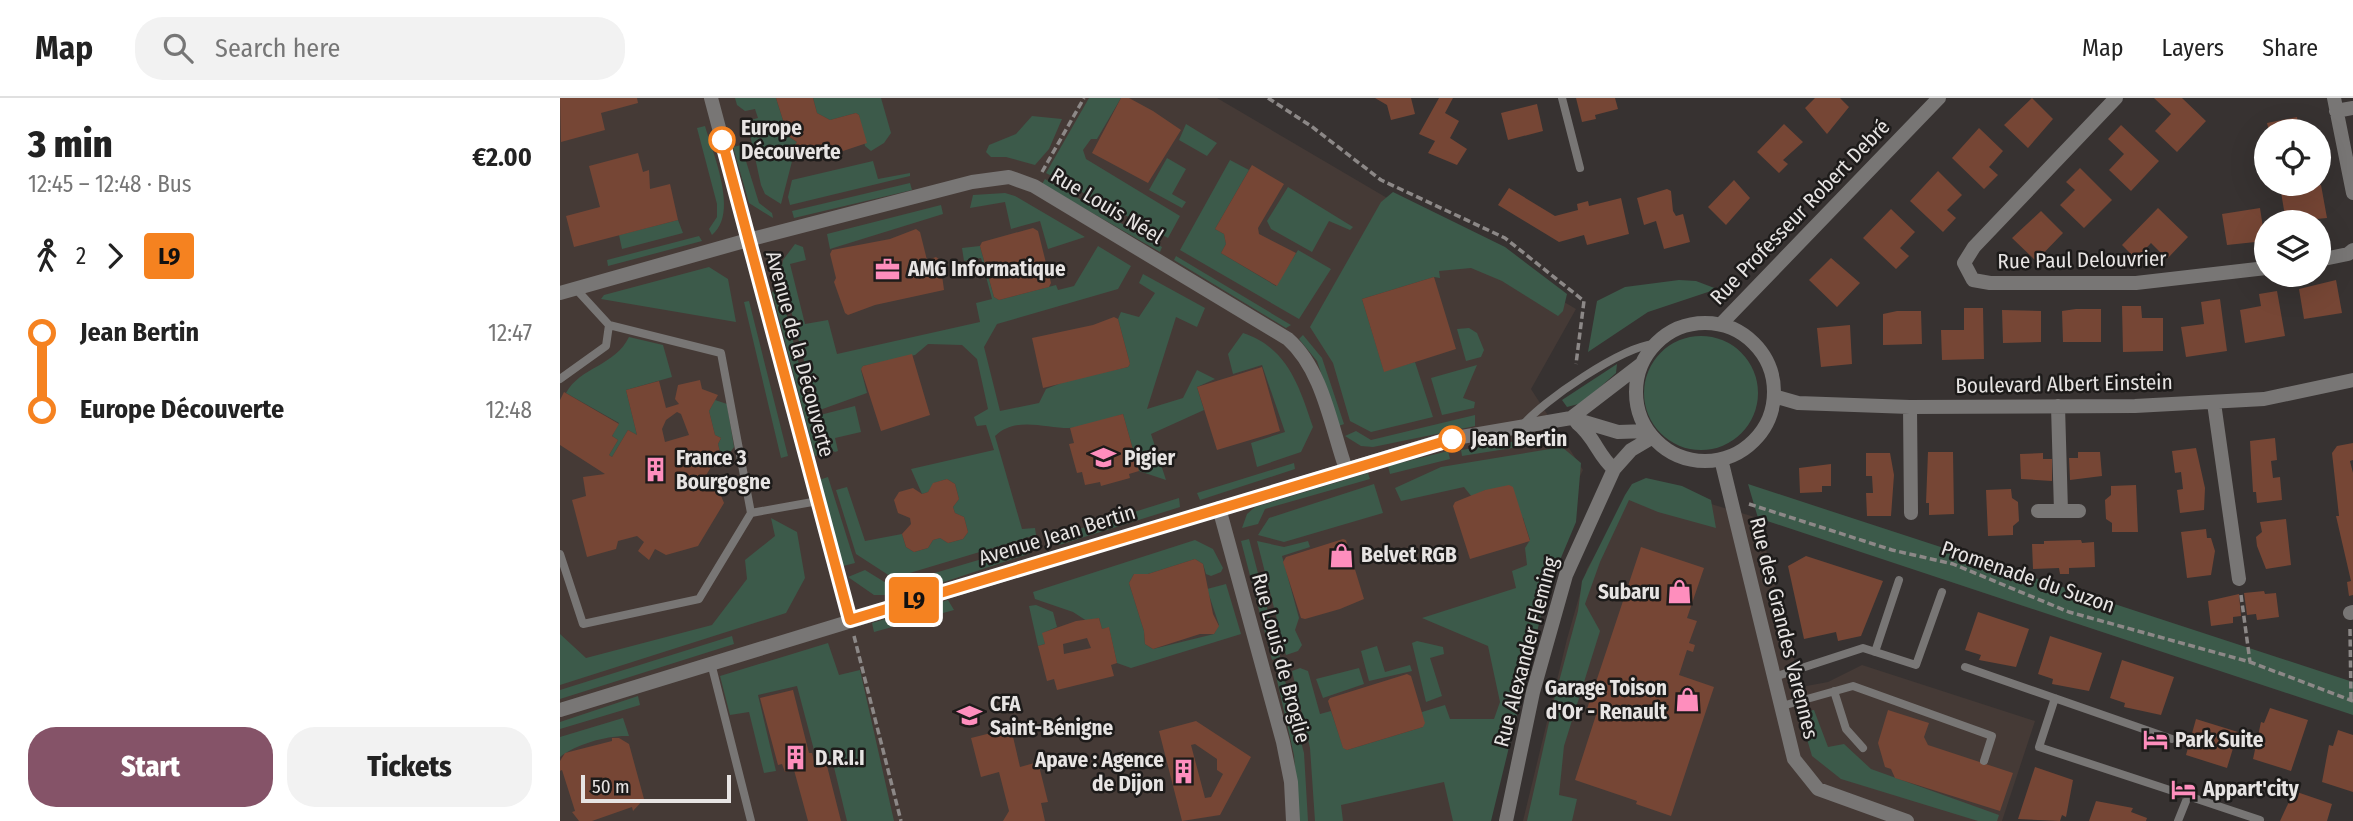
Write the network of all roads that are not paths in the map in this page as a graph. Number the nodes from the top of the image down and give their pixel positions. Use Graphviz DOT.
graph roads {
  1 [pos="711,98"];
  2 [pos="1562,98"];
  3 [pos="1939,98"];
  4 [pos="2116,98"];
  5 [pos="2335,104"];
  6 [pos="2353,108"];
  7 [pos="1580,168"];
  8 [pos="2353,193"];
  9 [pos="748,240"];
  10 [pos="2353,250"];
  11 [pos="2331,257"];
  12 [pos="2254,269"];
  13 [pos="576,289"];
  14 [pos="560,293"];
  15 [pos="1721,324"];
  16 [pos="609,325"];
  17 [pos="1654,344"];
  18 [pos="1640,365"];
  19 [pos="560,379"];
  20 [pos="2353,380"];
  21 [pos="1774,396"];
  22 [pos="2214,403"];
  23 [pos="2058,406"];
  24 [pos="1910,407"];
  25 [pos="1571,418"];
  26 [pos="1521,427"];
  27 [pos="1650,434"];
  28 [pos="1721,459"];
  29 [pos="1346,469"];
  30 [pos="1614,469"];
  31 [pos="818,501"];
  32 [pos="1219,508"];
  33 [pos="2038,511"];
  34 [pos="2061,511"];
  35 [pos="2079,511"];
  36 [pos="751,513"];
  37 [pos="1911,513"];
  38 [pos="560,554"];
  39 [pos="567,573"];
  40 [pos="2239,579"];
  41 [pos="560,580"];
  42 [pos="1899,580"];
  43 [pos="1942,592"];
  44 [pos="850,620"];
  45 [pos="1875,652"];
  46 [pos="711,663"];
  47 [pos="1965,667"];
  48 [pos="1774,677"];
  49 [pos="1834,691"];
  50 [pos="2055,698"];
  51 [pos="1782,706"];
  52 [pos="560,710"];
  53 [pos="2172,739"];
  54 [pos="1863,748"];
  55 [pos="1984,761"];
  56 [pos="2188,796"];
  57 [pos="2260,820"];
  58 [pos="751,821"];
  59 [pos="1293,821"];
  60 [pos="1506,821"];
  61 [pos="1907,821"];
  62 [pos="2178,821"];
  1 -- 9 [label="street, Avenue de la Découverte"];
  2 -- 7 [label="lane"];
  3 -- 15 [label="street, Rue Professeur Robert Debré"];
  4 -- 12 [label="street, Rue Paul Delouvrier"];
  5 -- 6 [label="street"];
  5 -- 8 [label="street"];
  9 -- 13 [label="street, Rue Louis Néel"];
  9 -- 29 [label="street, Rue Louis Néel"];
  9 -- 31 [label="street, Avenue de la Découverte"];
  10 -- 11 [label="street"];
  13 -- 14 [label="street, Rue Louis Néel"];
  13 -- 16 [label="lane"];
  15 -- 17 [label="street"];
  15 -- 21 [label="street"];
  16 -- 19 [label="lane"];
  16 -- 36 [label="lane"];
  17 -- 18 [label="street"];
  17 -- 26 [label="lane"];
  18 -- 25 [label="street, Avenue Jean Bertin"];
  18 -- 27 [label="street"];
  20 -- 22 [label="street, Boulevard Albert Einstein"];
  21 -- 24 [label="street, Boulevard Albert Einstein"];
  21 -- 28 [label="street"];
  22 -- 23 [label="street, Boulevard Albert Einstein"];
  22 -- 40 [label="street"];
  23 -- 24 [label="street, Boulevard Albert Einstein"];
  23 -- 34 [label="street"];
  24 -- 37 [label="street"];
  25 -- 26 [label="street, Avenue Jean Bertin"];
  25 -- 27 [label="street, Avenue Jean Bertin"];
  25 -- 30 [label="street"];
  26 -- 29 [label="street, Avenue Jean Bertin"];
  27 -- 28 [label="street"];
  27 -- 30 [label="street, Rue Alexander Fleming"];
  28 -- 48 [label="street, Rue des Grandes Varennes"];
  29 -- 32 [label="street, Avenue Jean Bertin"];
  30 -- 60 [label="street, Rue Alexander Fleming"];
  31 -- 36 [label="lane"];
  31 -- 44 [label="street, Avenue de la Découverte"];
  32 -- 44 [label="street, Avenue Jean Bertin"];
  32 -- 59 [label="street, Rue Louis de Broglie"];
  33 -- 34 [label="street"];
  34 -- 35 [label="street"];
  36 -- 39 [label="lane"];
  38 -- 39 [label="lane"];
  39 -- 41 [label="lane"];
  42 -- 45 [label="lane"];
  43 -- 45 [label="lane"];
  44 -- 46 [label="street, Avenue Jean Bertin"];
  45 -- 48 [label="lane"];
  46 -- 52 [label="street, Avenue Jean Bertin"];
  46 -- 58 [label="lane"];
  47 -- 50 [label="lane"];
  48 -- 51 [label="street, Rue des Grandes Varennes"];
  49 -- 51 [label="lane"];
  49 -- 54 [label="lane"];
  49 -- 55 [label="lane"];
  50 -- 53 [label="lane"];
  50 -- 56 [label="lane"];
  51 -- 61 [label="street, Rue des Grandes Varennes"];
  56 -- 57 [label="lane"];
  56 -- 62 [label="lane"];
}
